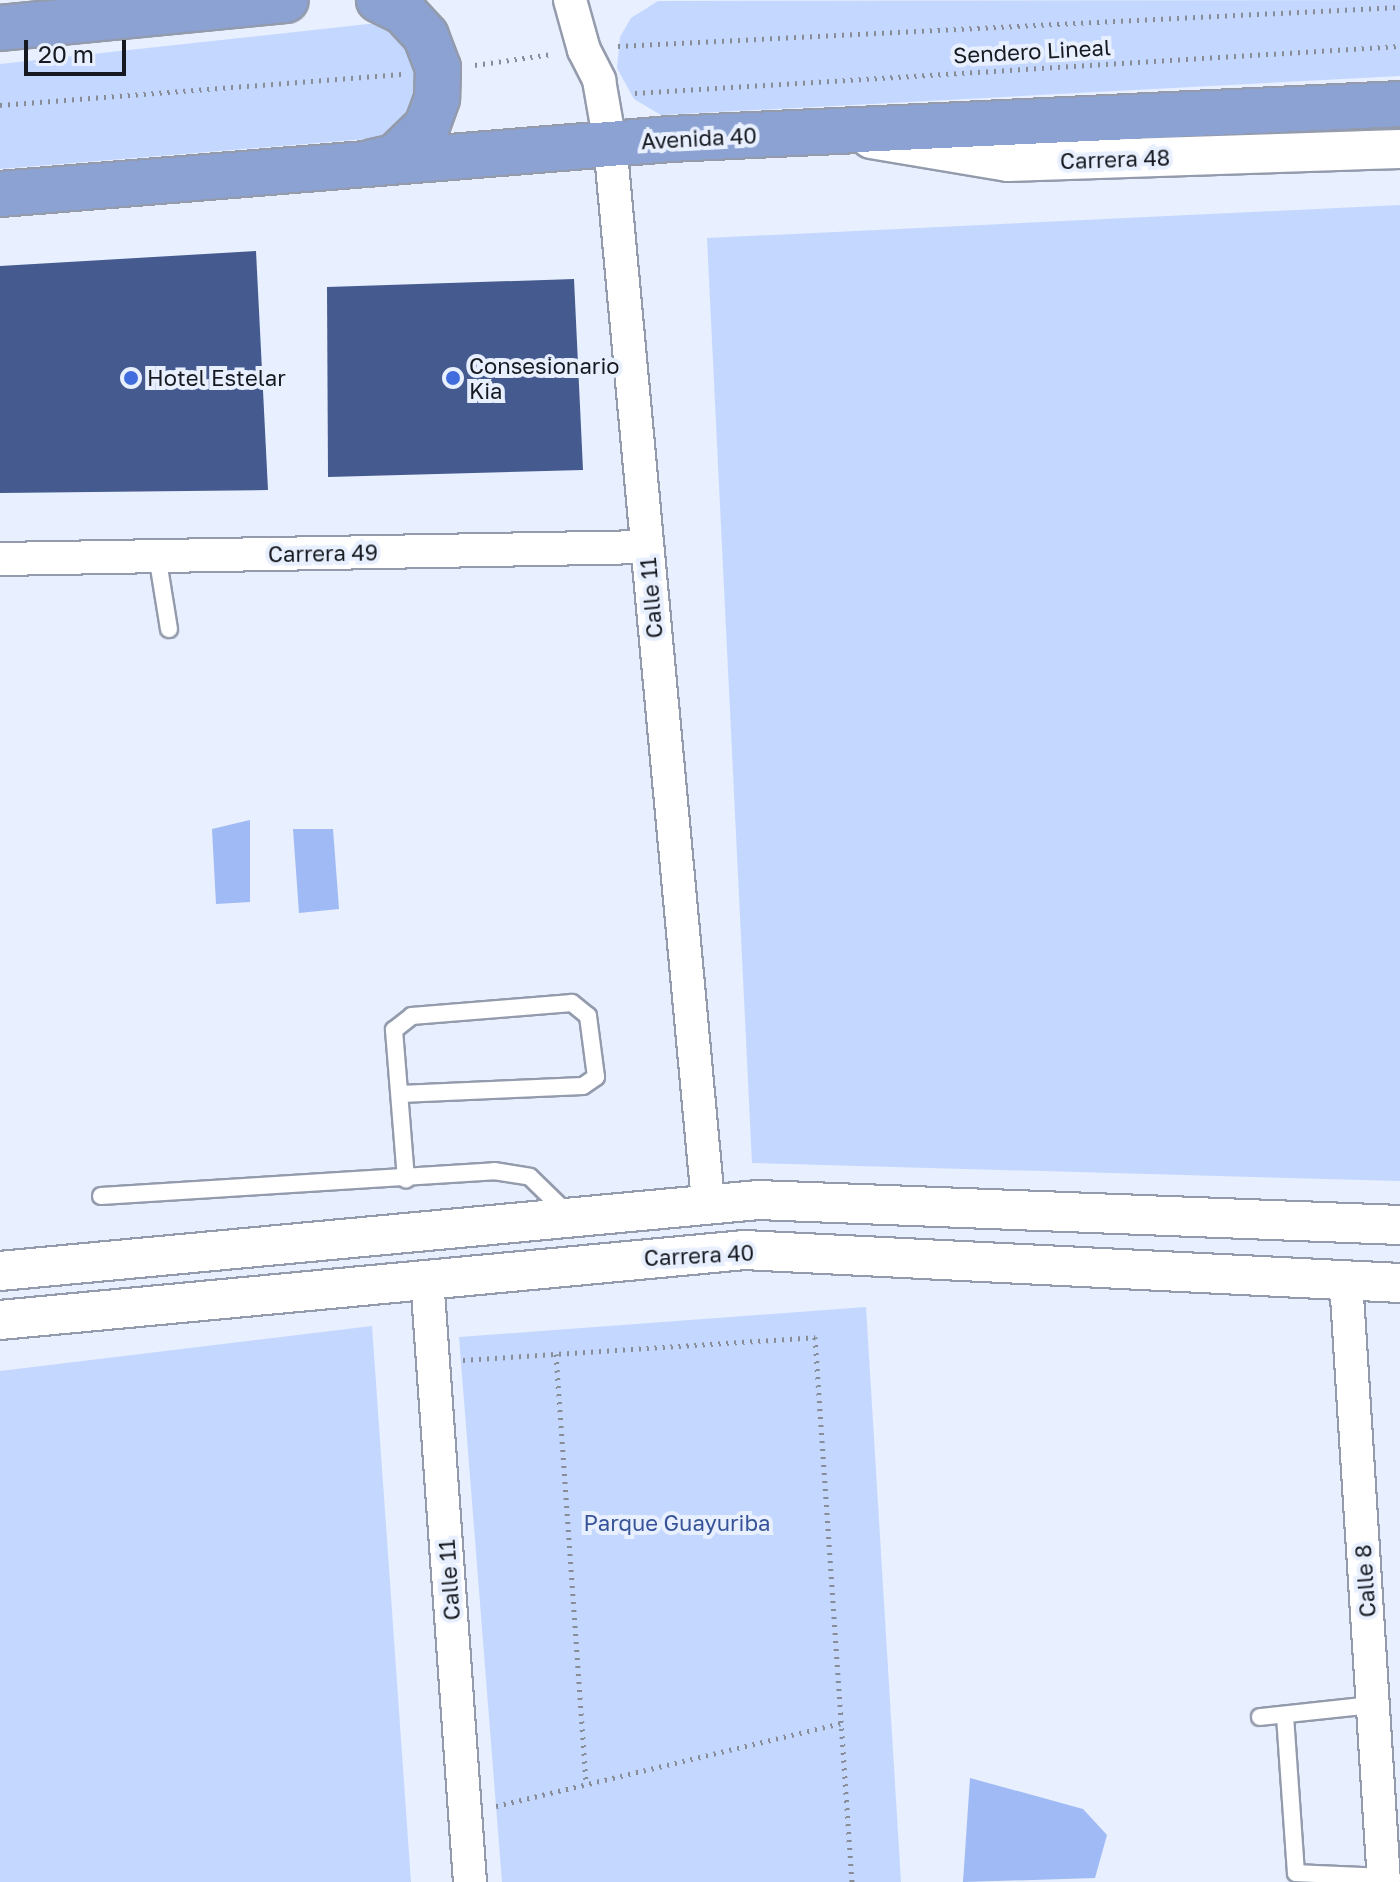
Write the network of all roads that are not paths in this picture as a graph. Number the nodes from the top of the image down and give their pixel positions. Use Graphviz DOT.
graph roads {
  1 [pos="286,0"];
  2 [pos="379,0"];
  3 [pos="570,0"];
  4 [pos="237,2"];
  5 [pos="0,28"];
  6 [pos="1400,104"];
  7 [pos="833,131"];
  8 [pos="610,143"];
  9 [pos="1400,149"];
  10 [pos="351,167"];
  11 [pos="0,194"];
  12 [pos="646,547"];
  13 [pos="157,555"];
  14 [pos="0,559"];
  15 [pos="169,629"];
  16 [pos="400,1094"];
  17 [pos="406,1180"];
  18 [pos="101,1196"];
  19 [pos="708,1202"];
  20 [pos="570,1215"];
  21 [pos="1400,1225"];
  22 [pos="0,1271"];
  23 [pos="427,1278"];
  24 [pos="1346,1280"];
  25 [pos="1400,1283"];
  26 [pos="0,1320"];
  27 [pos="1373,1705"];
  28 [pos="1285,1716"];
  29 [pos="1260,1717"];
  30 [pos="1384,1880"];
  31 [pos="470,1882"];
  1 -- 4 [label="highway"];
  2 -- 10 [label="highway"];
  3 -- 8 [label="street, Calle 11"];
  4 -- 5 [label="highway"];
  6 -- 7 [label="highway, Avenida 40"];
  7 -- 8 [label="highway, Avenida 40"];
  7 -- 9 [label="street, Carrera 48"];
  8 -- 10 [label="highway, Avenida 40"];
  8 -- 12 [label="street, Calle 11"];
  10 -- 11 [label="highway, Avenida 40"];
  12 -- 13 [label="street, Carrera 49"];
  12 -- 19 [label="street, Calle 11"];
  13 -- 14 [label="street, Carrera 49"];
  13 -- 15 [label="lane"];
  16 -- 16 [label="lane"];
  16 -- 17 [label="lane"];
  17 -- 18 [label="lane"];
  17 -- 20 [label="lane"];
  19 -- 20 [label="street"];
  19 -- 21 [label="street"];
  20 -- 22 [label="street"];
  23 -- 24 [label="street, Carrera 40"];
  23 -- 26 [label="street, Carrera 40"];
  23 -- 31 [label="street, Calle 11"];
  24 -- 25 [label="street, Carrera 40"];
  24 -- 27 [label="street, Calle 8"];
  27 -- 28 [label="lane"];
  27 -- 30 [label="street, Calle 8"];
  28 -- 29 [label="lane"];
  28 -- 30 [label="lane"];
}
